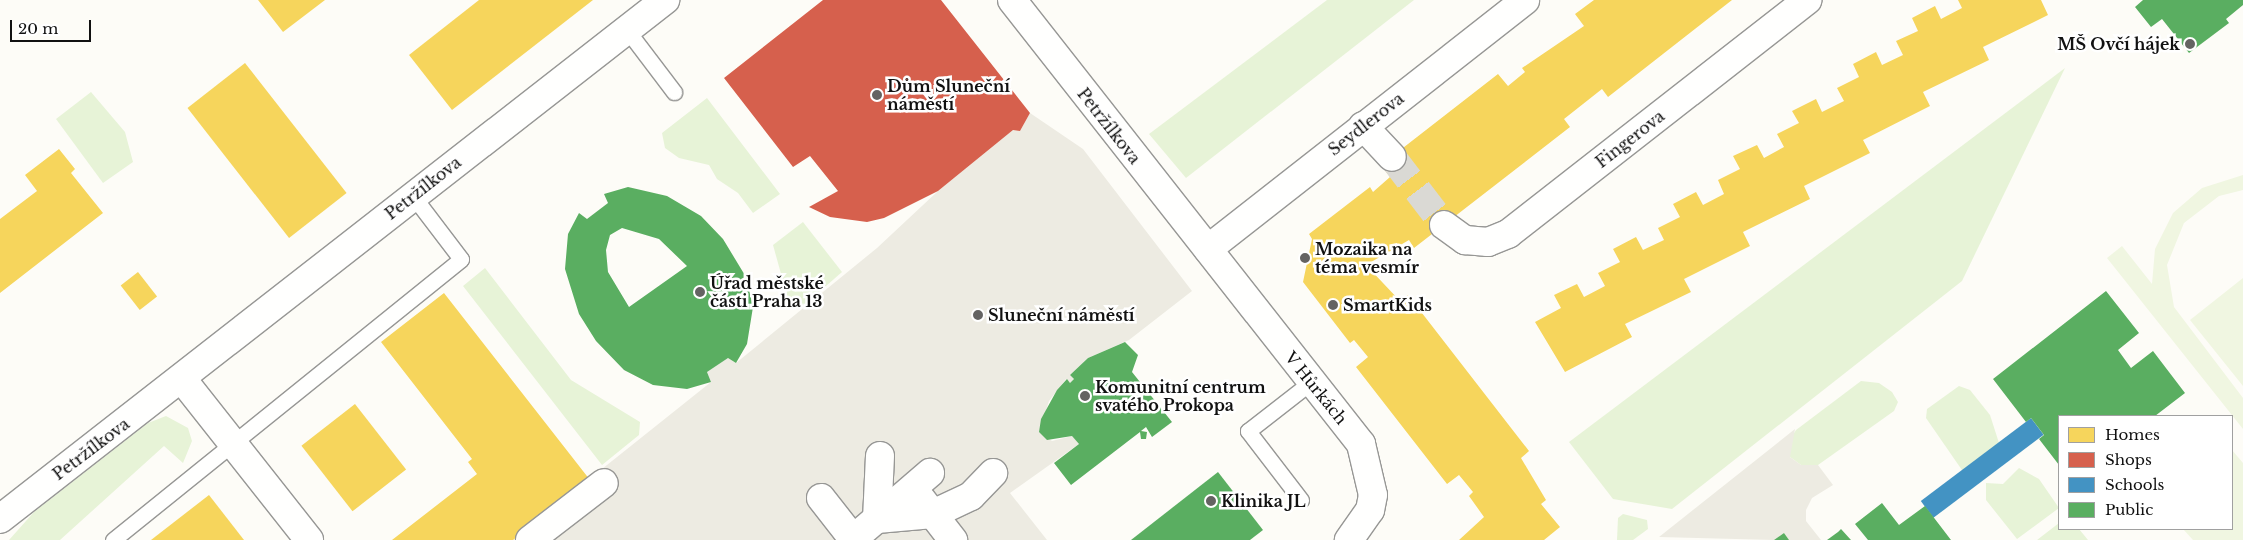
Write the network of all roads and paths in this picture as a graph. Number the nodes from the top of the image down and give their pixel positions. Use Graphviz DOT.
graph roads {
  1 [pos="665,0"];
  2 [pos="1012,0"];
  3 [pos="1525,0"];
  4 [pos="1808,0"];
  5 [pos="627,30"];
  6 [pos="674,92"];
  7 [pos="1363,126"];
  8 [pos="1392,157"];
  9 [pos="413,196"];
  10 [pos="1444,225"];
  11 [pos="1208,249"];
  12 [pos="182,379"];
  13 [pos="1311,382"];
  14 [pos="233,440"];
  15 [pos="880,456"];
  16 [pos="993,473"];
  17 [pos="604,483"];
  18 [pos="821,498"];
  19 [pos="1301,500"];
  20 [pos="933,514"];
  21 [pos="0,519"];
  22 [pos="877,519"];
  23 [pos="853,539"];
  24 [pos="113,540"];
  25 [pos="309,540"];
  26 [pos="530,540"];
  27 [pos="953,540"];
  28 [pos="1349,540"];
  1 -- 5 [label="street, Petržílkova"];
  2 -- 11 [label="street, Petržílkova"];
  3 -- 7 [label="street, Seydlerova"];
  4 -- 10 [label="street, Fingerova"];
  5 -- 6 [label="lane"];
  5 -- 9 [label="street, Petržílkova"];
  7 -- 8 [label="street"];
  7 -- 11 [label="street, Seydlerova"];
  9 -- 12 [label="street, Petržílkova"];
  9 -- 14 [label="lane"];
  11 -- 13 [label="street, V Hůrkách"];
  12 -- 14 [label="street"];
  12 -- 21 [label="street, Petržílkova"];
  13 -- 19 [label="lane"];
  13 -- 28 [label="street, V Hůrkách"];
  14 -- 24 [label="lane"];
  14 -- 25 [label="street"];
  15 -- 22 [label="street"];
  16 -- 20 [label="street"];
  17 -- 26 [label="street"];
  18 -- 23 [label="street"];
  20 -- 22 [label="street"];
  20 -- 22 [label="street"];
  20 -- 27 [label="street"];
  22 -- 23 [label="street"];
}
